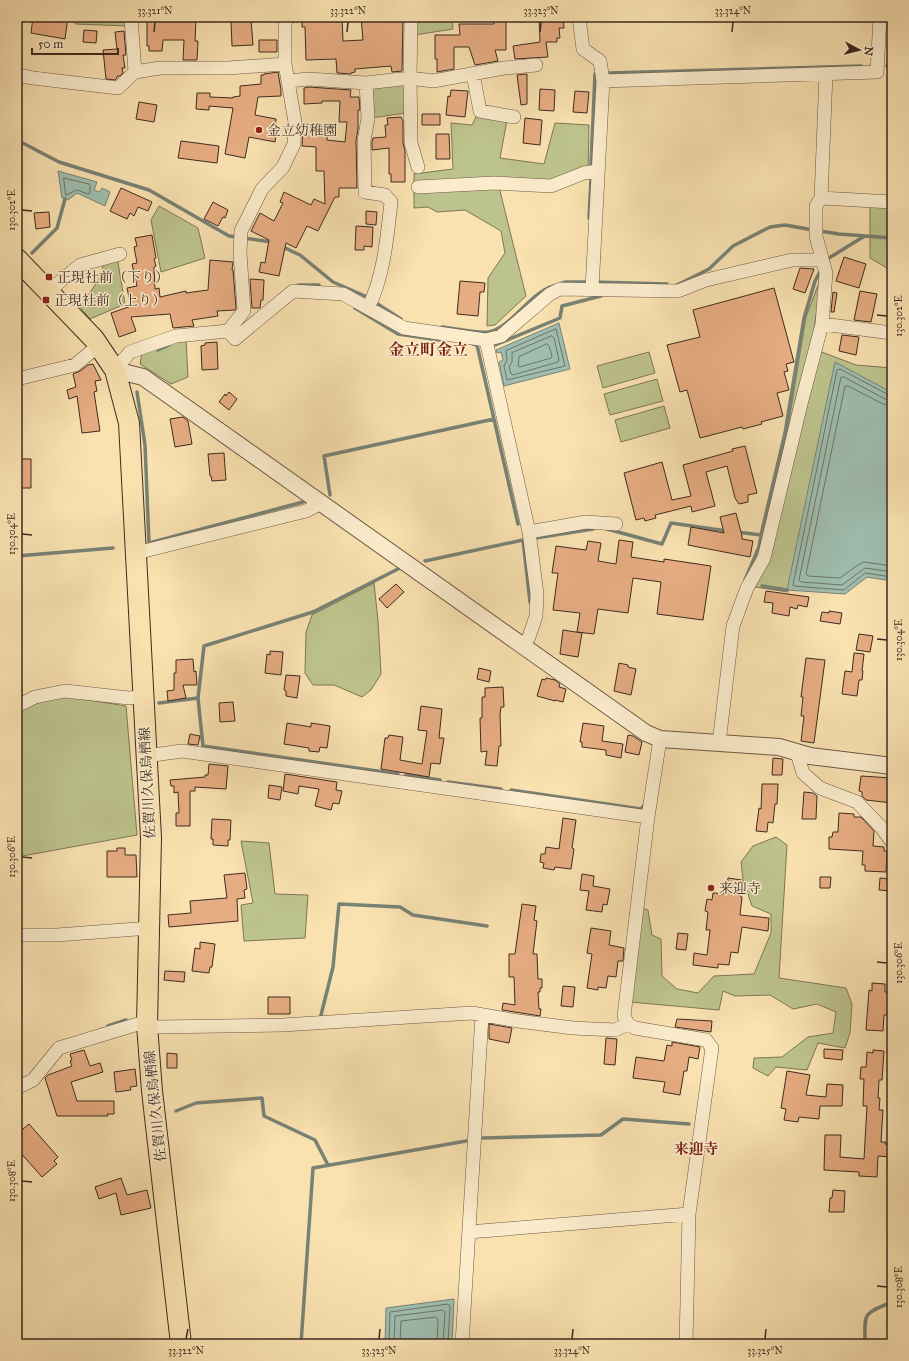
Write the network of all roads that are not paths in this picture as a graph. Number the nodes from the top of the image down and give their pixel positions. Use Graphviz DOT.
graph roads {
  1 [pos="131,17"];
  2 [pos="288,17"];
  3 [pos="411,17"];
  4 [pos="579,17"];
  5 [pos="880,17"];
  6 [pos="286,64"];
  7 [pos="536,65"];
  8 [pos="135,72"];
  9 [pos="473,74"];
  10 [pos="826,74"];
  11 [pos="17,75"];
  12 [pos="410,78"];
  13 [pos="288,81"];
  14 [pos="603,81"];
  15 [pos="366,83"];
  16 [pos="514,116"];
  17 [pos="418,167"];
  18 [pos="598,171"];
  19 [pos="418,187"];
  20 [pos="821,198"];
  21 [pos="892,202"];
  22 [pos="120,254"];
  23 [pos="17,259"];
  24 [pos="822,260"];
  25 [pos="592,289"];
  26 [pos="49,291"];
  27 [pos="368,308"];
  28 [pos="822,324"];
  29 [pos="228,331"];
  30 [pos="892,333"];
  31 [pos="486,340"];
  32 [pos="98,346"];
  33 [pos="115,370"];
  34 [pos="17,379"];
  35 [pos="321,503"];
  36 [pos="616,524"];
  37 [pos="529,532"];
  38 [pos="136,552"];
  39 [pos="523,646"];
  40 [pos="143,697"];
  41 [pos="17,706"];
  42 [pos="660,739"];
  43 [pos="719,743"];
  44 [pos="797,753"];
  45 [pos="146,756"];
  46 [pos="892,766"];
  47 [pos="648,817"];
  48 [pos="892,842"];
  49 [pos="150,928"];
  50 [pos="17,935"];
  51 [pos="482,1015"];
  52 [pos="628,1024"];
  53 [pos="147,1025"];
  54 [pos="17,1088"];
  55 [pos="689,1214"];
  56 [pos="469,1232"];
  57 [pos="686,1341"];
  58 [pos="181,1344"];
  59 [pos="462,1344"];
  1 -- 8 [label="street"];
  2 -- 6 [label="street"];
  3 -- 12 [label="street"];
  4 -- 14 [label="street"];
  5 -- 10 [label="street"];
  6 -- 8 [label="street"];
  6 -- 13 [label="street"];
  7 -- 9 [label="street"];
  8 -- 11 [label="street"];
  9 -- 12 [label="street"];
  9 -- 16 [label="street"];
  10 -- 14 [label="street"];
  10 -- 20 [label="street"];
  12 -- 15 [label="street"];
  12 -- 17 [label="street"];
  13 -- 15 [label="street"];
  13 -- 29 [label="street"];
  14 -- 18 [label="street"];
  15 -- 27 [label="street"];
  18 -- 19 [label="street"];
  18 -- 25 [label="street"];
  20 -- 21 [label="street"];
  20 -- 24 [label="street"];
  22 -- 26 [label="street"];
  23 -- 26 [label="main road, 佐賀川久保鳥栖線"];
  24 -- 25 [label="street"];
  24 -- 28 [label="street"];
  25 -- 31 [label="street"];
  26 -- 32 [label="main road, 佐賀川久保鳥栖線"];
  27 -- 29 [label="street"];
  27 -- 31 [label="street"];
  28 -- 30 [label="street"];
  28 -- 43 [label="street"];
  29 -- 33 [label="street"];
  31 -- 37 [label="street"];
  32 -- 33 [label="main road, 佐賀川久保鳥栖線"];
  32 -- 34 [label="street"];
  33 -- 35 [label="street"];
  33 -- 38 [label="main road, 佐賀川久保鳥栖線"];
  35 -- 38 [label="street"];
  35 -- 39 [label="street"];
  36 -- 37 [label="street"];
  37 -- 39 [label="street"];
  38 -- 40 [label="main road, 佐賀川久保鳥栖線"];
  39 -- 42 [label="street"];
  40 -- 41 [label="street"];
  40 -- 45 [label="main road, 佐賀川久保鳥栖線"];
  42 -- 43 [label="street"];
  42 -- 47 [label="street"];
  43 -- 44 [label="street"];
  44 -- 46 [label="street"];
  44 -- 48 [label="street"];
  45 -- 47 [label="street"];
  45 -- 49 [label="main road, 佐賀川久保鳥栖線"];
  47 -- 52 [label="street"];
  49 -- 50 [label="street"];
  49 -- 53 [label="main road, 佐賀川久保鳥栖線"];
  51 -- 52 [label="street"];
  51 -- 53 [label="street"];
  51 -- 56 [label="street"];
  52 -- 55 [label="street"];
  53 -- 54 [label="street"];
  53 -- 58 [label="main road, 佐賀川久保鳥栖線"];
  55 -- 56 [label="street"];
  55 -- 57 [label="street"];
  56 -- 59 [label="street"];
}
